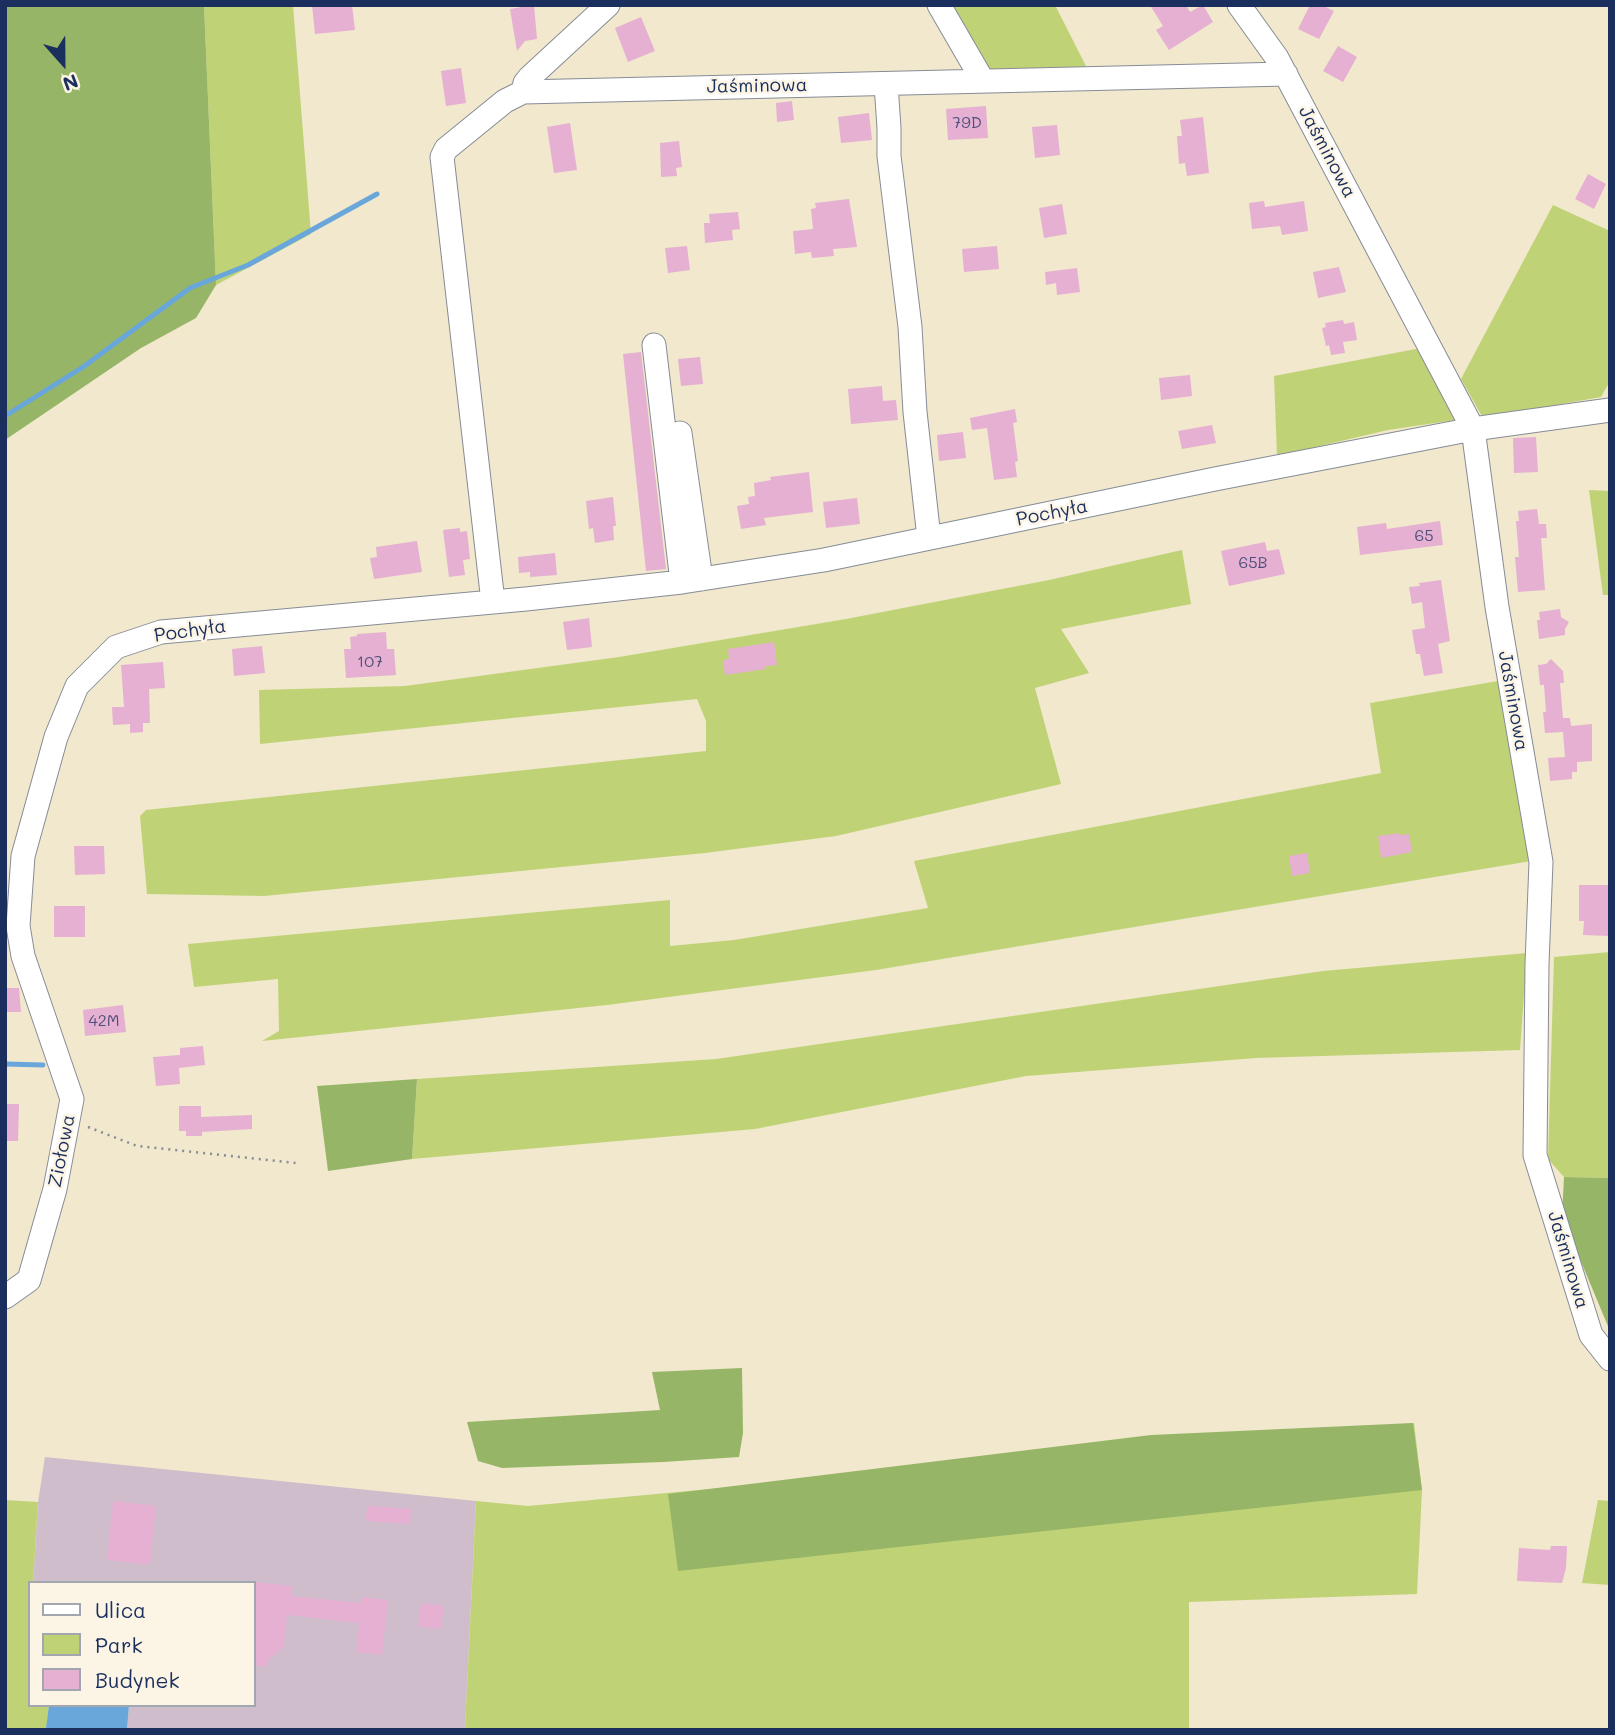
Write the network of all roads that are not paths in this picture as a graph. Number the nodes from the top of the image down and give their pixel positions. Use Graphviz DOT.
graph roads {
  1 [pos="608,5"];
  2 [pos="939,5"];
  3 [pos="1239,5"];
  4 [pos="1286,74"];
  5 [pos="983,81"];
  6 [pos="886,83"];
  7 [pos="523,92"];
  8 [pos="654,345"];
  9 [pos="676,402"];
  10 [pos="1610,410"];
  11 [pos="1473,429"];
  12 [pos="929,538"];
  13 [pos="692,580"];
  14 [pos="492,602"];
  15 [pos="14,960"];
  16 [pos="5,1297"];
  17 [pos="1610,1359"];
  1 -- 7 [label="street"];
  2 -- 5 [label="street"];
  3 -- 4 [label="street, Jaśminowa"];
  4 -- 5 [label="street, Jaśminowa"];
  4 -- 11 [label="street, Jaśminowa"];
  5 -- 6 [label="street, Jaśminowa"];
  6 -- 7 [label="street, Jaśminowa"];
  6 -- 12 [label="street"];
  7 -- 14 [label="street"];
  8 -- 13 [label="street"];
  9 -- 13 [label="street"];
  10 -- 11 [label="street, Pochyła"];
  11 -- 12 [label="street, Pochyła"];
  11 -- 17 [label="street, Jaśminowa"];
  12 -- 13 [label="street, Pochyła"];
  13 -- 14 [label="street, Pochyła"];
  14 -- 15 [label="street, Pochyła"];
  15 -- 16 [label="street, Ziołowa"];
}
